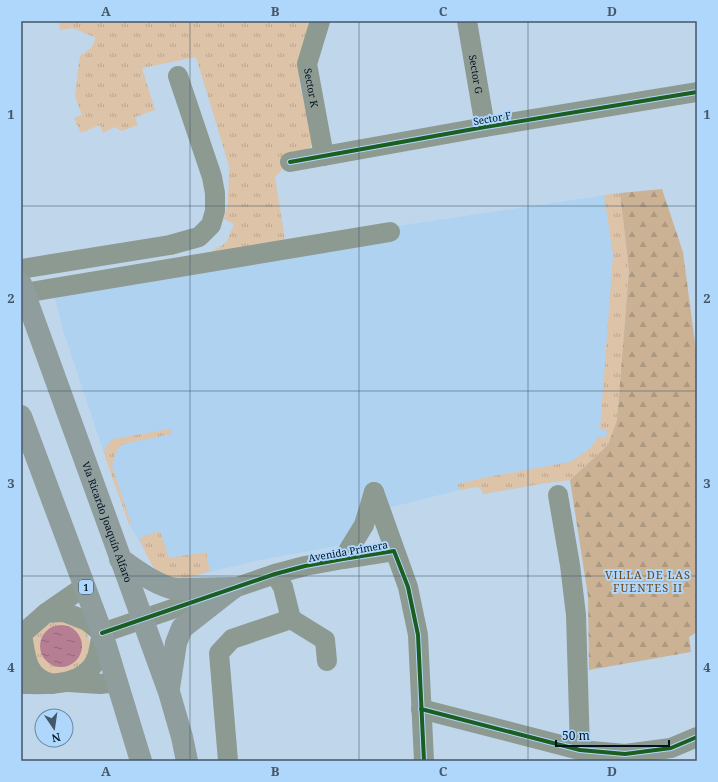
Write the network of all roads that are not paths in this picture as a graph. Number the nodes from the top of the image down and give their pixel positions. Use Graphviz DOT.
graph roads {
  1 [pos="320,21"];
  2 [pos="467,21"];
  3 [pos="178,76"];
  4 [pos="697,92"];
  5 [pos="485,127"];
  6 [pos="324,156"];
  7 [pos="290,162"];
  8 [pos="390,232"];
  9 [pos="21,269"];
  10 [pos="23,288"];
  11 [pos="21,416"];
  12 [pos="558,495"];
  13 [pos="394,551"];
  14 [pos="120,559"];
  15 [pos="343,559"];
  16 [pos="275,574"];
  17 [pos="85,586"];
  18 [pos="232,588"];
  19 [pos="46,613"];
  20 [pos="142,618"];
  21 [pos="291,619"];
  22 [pos="102,633"];
  23 [pos="22,635"];
  24 [pos="327,661"];
  25 [pos="118,682"];
  26 [pos="60,683"];
  27 [pos="21,684"];
  28 [pos="169,692"];
  29 [pos="421,709"];
  30 [pos="697,737"];
  31 [pos="580,750"];
  32 [pos="672,755"];
  33 [pos="141,761"];
  34 [pos="186,761"];
  35 [pos="228,761"];
  36 [pos="424,761"];
  1 -- 6 [label="street, Sector K"];
  2 -- 5 [label="street, Sector G"];
  3 -- 9 [label="street"];
  4 -- 5 [label="street, Sector F"];
  5 -- 6 [label="street, Sector F"];
  6 -- 7 [label="street, Sector F"];
  8 -- 10 [label="street"];
  10 -- 14 [label="main road, Vía Ricardo Joaquín Alfaro"];
  11 -- 17 [label="main road, 1"];
  12 -- 31 [label="street"];
  13 -- 15 [label="street, Avenida Primera"];
  13 -- 15 [label="street"];
  13 -- 29 [label="street, Avenida Primera"];
  14 -- 18 [label="main road"];
  14 -- 20 [label="main road, Vía Ricardo Joaquín Alfaro"];
  15 -- 16 [label="street, Avenida Primera"];
  16 -- 18 [label="street, Avenida Primera"];
  16 -- 21 [label="street"];
  17 -- 19 [label="street"];
  17 -- 22 [label="main road, 1"];
  18 -- 20 [label="street, Avenida Primera"];
  18 -- 28 [label="main road"];
  19 -- 22 [label="street"];
  19 -- 23 [label="street"];
  20 -- 22 [label="street, Avenida Primera"];
  20 -- 28 [label="main road, Vía Ricardo Joaquín Alfaro"];
  21 -- 24 [label="street"];
  21 -- 35 [label="street"];
  22 -- 25 [label="main road, 1"];
  22 -- 26 [label="street"];
  23 -- 26 [label="street"];
  25 -- 26 [label="street"];
  25 -- 33 [label="main road, 1"];
  26 -- 27 [label="street"];
  28 -- 34 [label="main road, Vía Ricardo Joaquín Alfaro"];
  29 -- 31 [label="street"];
  29 -- 36 [label="street, Avenida Primera"];
  30 -- 32 [label="street"];
  31 -- 32 [label="street"];
}
